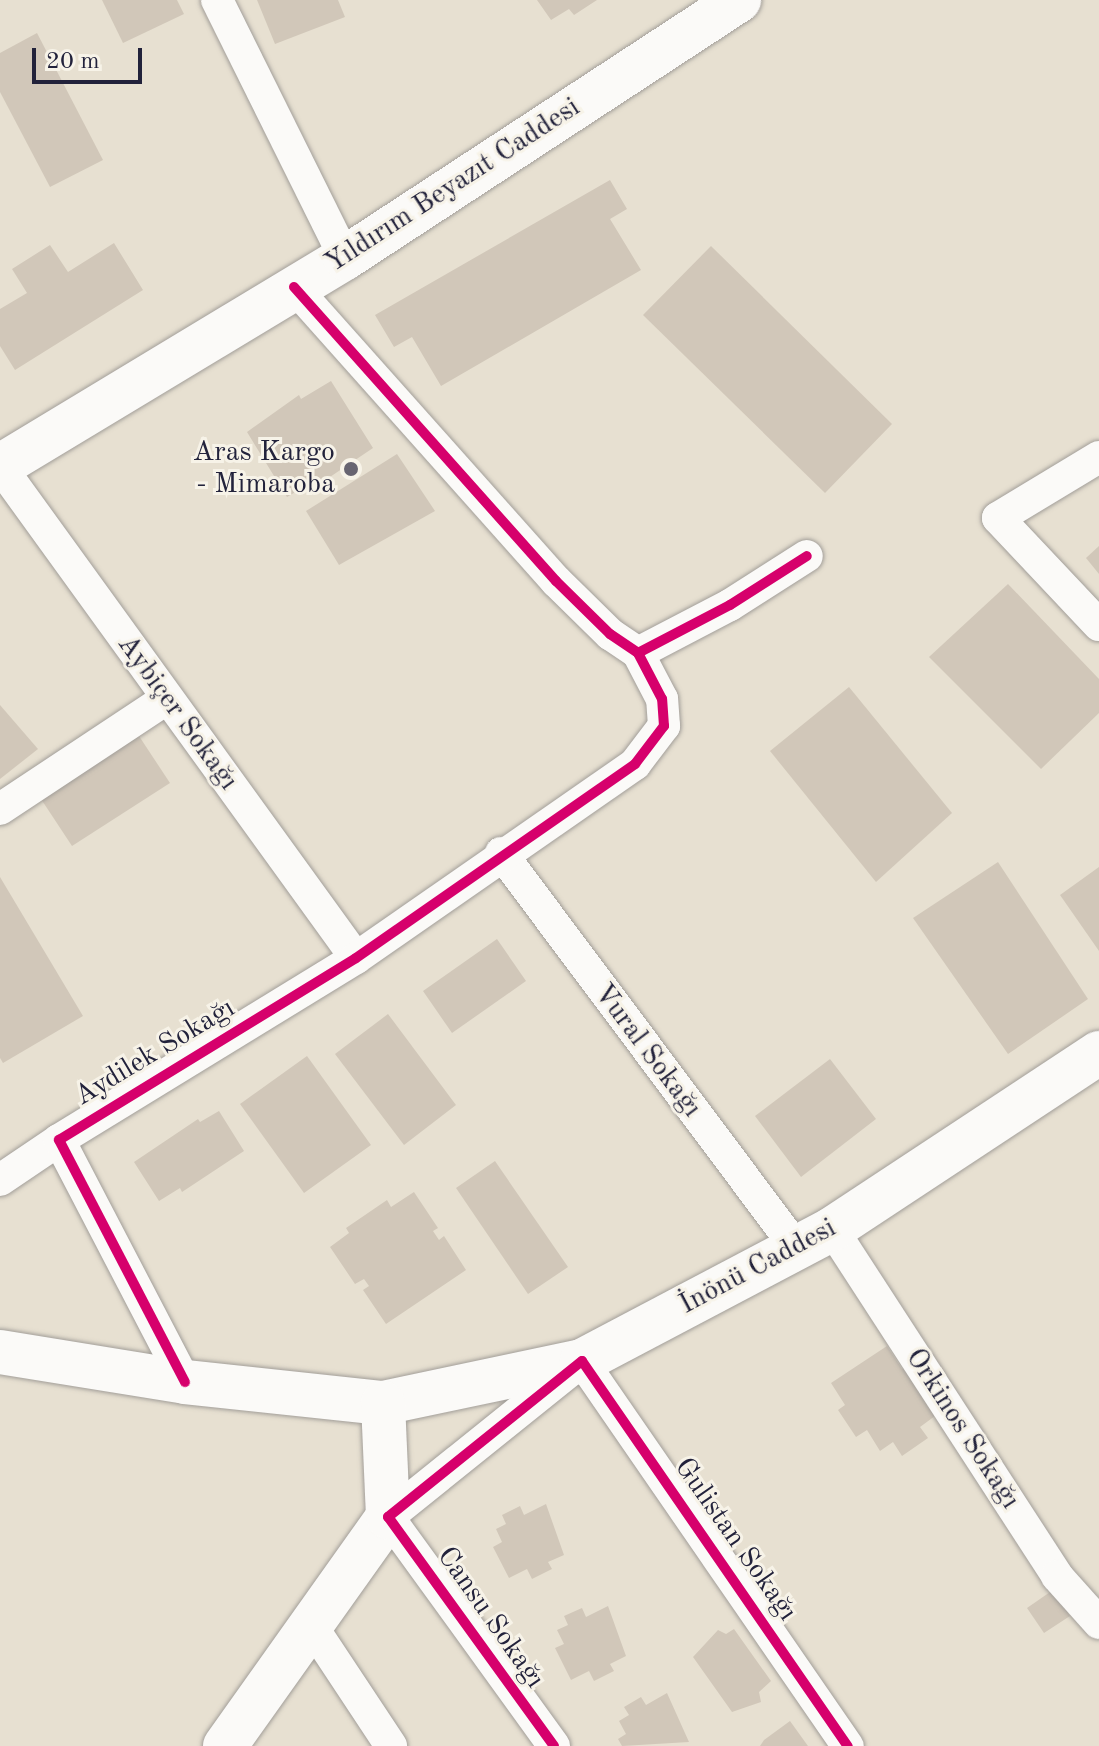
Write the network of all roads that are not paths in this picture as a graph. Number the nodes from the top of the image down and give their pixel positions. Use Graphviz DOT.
graph roads {
  1 [pos="217,0"];
  2 [pos="739,0"];
  3 [pos="345,258"];
  4 [pos="294,287"];
  5 [pos="1099,457"];
  6 [pos="0,466"];
  7 [pos="807,556"];
  8 [pos="1099,625"];
  9 [pos="638,653"];
  10 [pos="166,699"];
  11 [pos="0,809"];
  12 [pos="501,853"];
  13 [pos="356,958"];
  14 [pos="1099,1053"];
  15 [pos="59,1140"];
  16 [pos="0,1180"];
  17 [pos="814,1238"];
  18 [pos="0,1352"];
  19 [pos="582,1361"];
  20 [pos="185,1382"];
  21 [pos="383,1403"];
  22 [pos="388,1517"];
  23 [pos="1099,1623"];
  24 [pos="311,1625"];
  25 [pos="225,1746"];
  26 [pos="391,1746"];
  27 [pos="554,1746"];
  28 [pos="848,1746"];
  1 -- 3 [label="street"];
  2 -- 3 [label="main road, Yıldırım Beyazıt Caddesi"];
  3 -- 4 [label="main road, Yıldırım Beyazıt Caddesi"];
  4 -- 6 [label="main road, Yıldırım Beyazıt Caddesi"];
  4 -- 9 [label="street"];
  5 -- 8 [label="street"];
  6 -- 10 [label="street, Aybiçer Sokağı"];
  7 -- 9 [label="street"];
  9 -- 12 [label="street, Aydilek Sokağı"];
  10 -- 11 [label="street"];
  10 -- 13 [label="street, Aybiçer Sokağı"];
  12 -- 13 [label="street, Aydilek Sokağı"];
  12 -- 17 [label="street, Vural Sokağı"];
  13 -- 15 [label="street, Aydilek Sokağı"];
  14 -- 17 [label="main road, İnönü Caddesi"];
  15 -- 16 [label="street"];
  15 -- 20 [label="street, Aydilek Sokağı"];
  17 -- 19 [label="main road, İnönü Caddesi"];
  17 -- 23 [label="street, Orkinos Sokağı"];
  18 -- 20 [label="main road, İnönü Caddesi"];
  19 -- 21 [label="main road, İnönü Caddesi"];
  19 -- 22 [label="street"];
  19 -- 28 [label="street, Gulistan Sokağı"];
  20 -- 21 [label="main road, İnönü Caddesi"];
  21 -- 22 [label="main road"];
  22 -- 24 [label="main road"];
  22 -- 27 [label="street, Cansu Sokağı"];
  24 -- 25 [label="main road"];
  24 -- 26 [label="street"];
}
